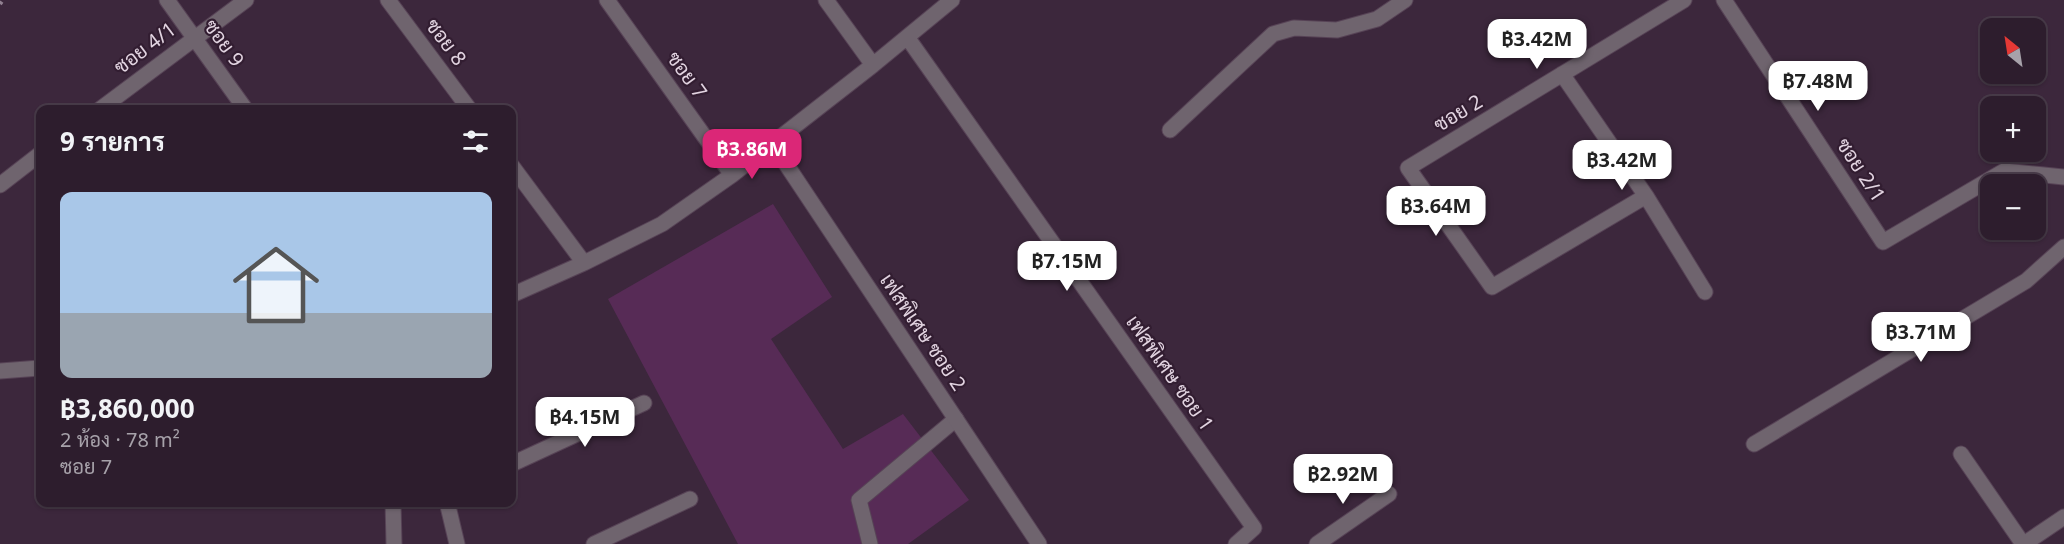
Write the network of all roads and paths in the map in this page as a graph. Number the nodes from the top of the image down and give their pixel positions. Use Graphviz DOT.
graph roads {
  1 [pos="3,0"];
  2 [pos="167,0"];
  3 [pos="246,0"];
  4 [pos="388,0"];
  5 [pos="607,0"];
  6 [pos="826,0"];
  7 [pos="952,0"];
  8 [pos="1405,0"];
  9 [pos="1684,0"];
  10 [pos="1724,0"];
  11 [pos="0,4"];
  12 [pos="906,37"];
  13 [pos="194,38"];
  14 [pos="873,65"];
  15 [pos="1562,74"];
  16 [pos="106,105"];
  17 [pos="242,105"];
  18 [pos="466,105"];
  19 [pos="1170,130"];
  20 [pos="772,143"];
  21 [pos="36,157"];
  22 [pos="516,171"];
  23 [pos="732,175"];
  24 [pos="2064,177"];
  25 [pos="0,185"];
  26 [pos="1646,196"];
  27 [pos="2064,247"];
  28 [pos="584,263"];
  29 [pos="1706,292"];
  30 [pos="516,293"];
  31 [pos="36,368"];
  32 [pos="0,371"];
  33 [pos="644,403"];
  34 [pos="956,419"];
  35 [pos="1754,444"];
  36 [pos="1961,454"];
  37 [pos="516,462"];
  38 [pos="1389,494"];
  39 [pos="690,500"];
  40 [pos="393,507"];
  41 [pos="448,507"];
  42 [pos="2064,517"];
  43 [pos="1325,542"];
  44 [pos="394,544"];
  45 [pos="457,544"];
  46 [pos="594,544"];
  47 [pos="870,544"];
  48 [pos="1039,544"];
  49 [pos="1236,544"];
  50 [pos="2023,544"];
  1 -- 11 [label="path"];
  2 -- 13 [label="street, ซอย 9"];
  3 -- 13 [label="street, ซอย 4/1"];
  4 -- 18 [label="street, ซอย 8"];
  5 -- 23 [label="street, ซอย 7"];
  6 -- 14 [label="street"];
  7 -- 12 [label="street"];
  8 -- 19 [label="street"];
  9 -- 15 [label="street, ซอย 2"];
  10 -- 24 [label="street, ซอย 2/1"];
  12 -- 14 [label="street"];
  12 -- 49 [label="street, เฟสพิเศษ ซอย 1"];
  13 -- 16 [label="street, ซอย 4/1"];
  13 -- 17 [label="street, ซอย 9"];
  14 -- 20 [label="street"];
  15 -- 26 [label="street"];
  15 -- 26 [label="street, ซอย 2"];
  20 -- 23 [label="street"];
  20 -- 34 [label="street, เฟสพิเศษ ซอย 2"];
  21 -- 25 [label="street"];
  22 -- 28 [label="street"];
  23 -- 28 [label="street"];
  26 -- 29 [label="street"];
  27 -- 35 [label="street"];
  28 -- 30 [label="street"];
  31 -- 32 [label="street"];
  33 -- 37 [label="street"];
  34 -- 47 [label="street"];
  34 -- 48 [label="street, เฟสพิเศษ ซอย 2"];
  36 -- 50 [label="street"];
  38 -- 43 [label="street"];
  39 -- 46 [label="street"];
  40 -- 44 [label="street"];
  41 -- 45 [label="street"];
  42 -- 50 [label="street"];
}
